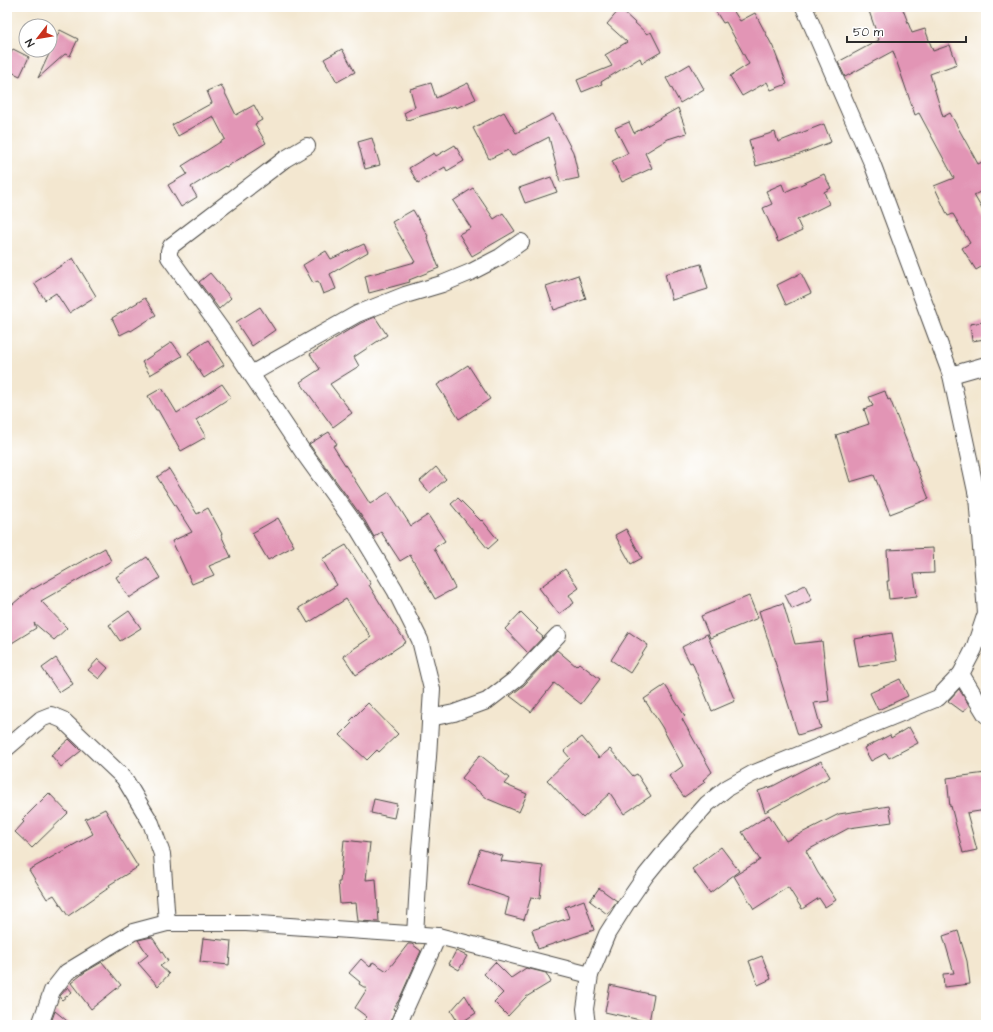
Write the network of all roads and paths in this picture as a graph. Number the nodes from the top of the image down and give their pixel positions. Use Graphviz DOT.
graph roads {
  1 [pos="804,7"];
  2 [pos="307,146"];
  3 [pos="521,242"];
  4 [pos="986,365"];
  5 [pos="251,374"];
  6 [pos="951,375"];
  7 [pos="558,635"];
  8 [pos="980,650"];
  9 [pos="961,674"];
  10 [pos="986,715"];
  11 [pos="430,718"];
  12 [pos="7,748"];
  13 [pos="167,924"];
  14 [pos="415,934"];
  15 [pos="438,936"];
  16 [pos="590,975"];
  17 [pos="40,1025"];
  18 [pos="398,1025"];
  19 [pos="587,1025"];
  1 -- 6 [label="street"];
  2 -- 5 [label="street"];
  3 -- 5 [label="street"];
  4 -- 6 [label="street"];
  5 -- 11 [label="street"];
  6 -- 8 [label="street"];
  7 -- 11 [label="street"];
  8 -- 9 [label="street"];
  9 -- 10 [label="street"];
  9 -- 16 [label="street"];
  11 -- 14 [label="street"];
  12 -- 13 [label="street"];
  13 -- 14 [label="street"];
  13 -- 17 [label="street"];
  14 -- 15 [label="street"];
  15 -- 16 [label="street"];
  15 -- 18 [label="street"];
  16 -- 19 [label="street"];
}
